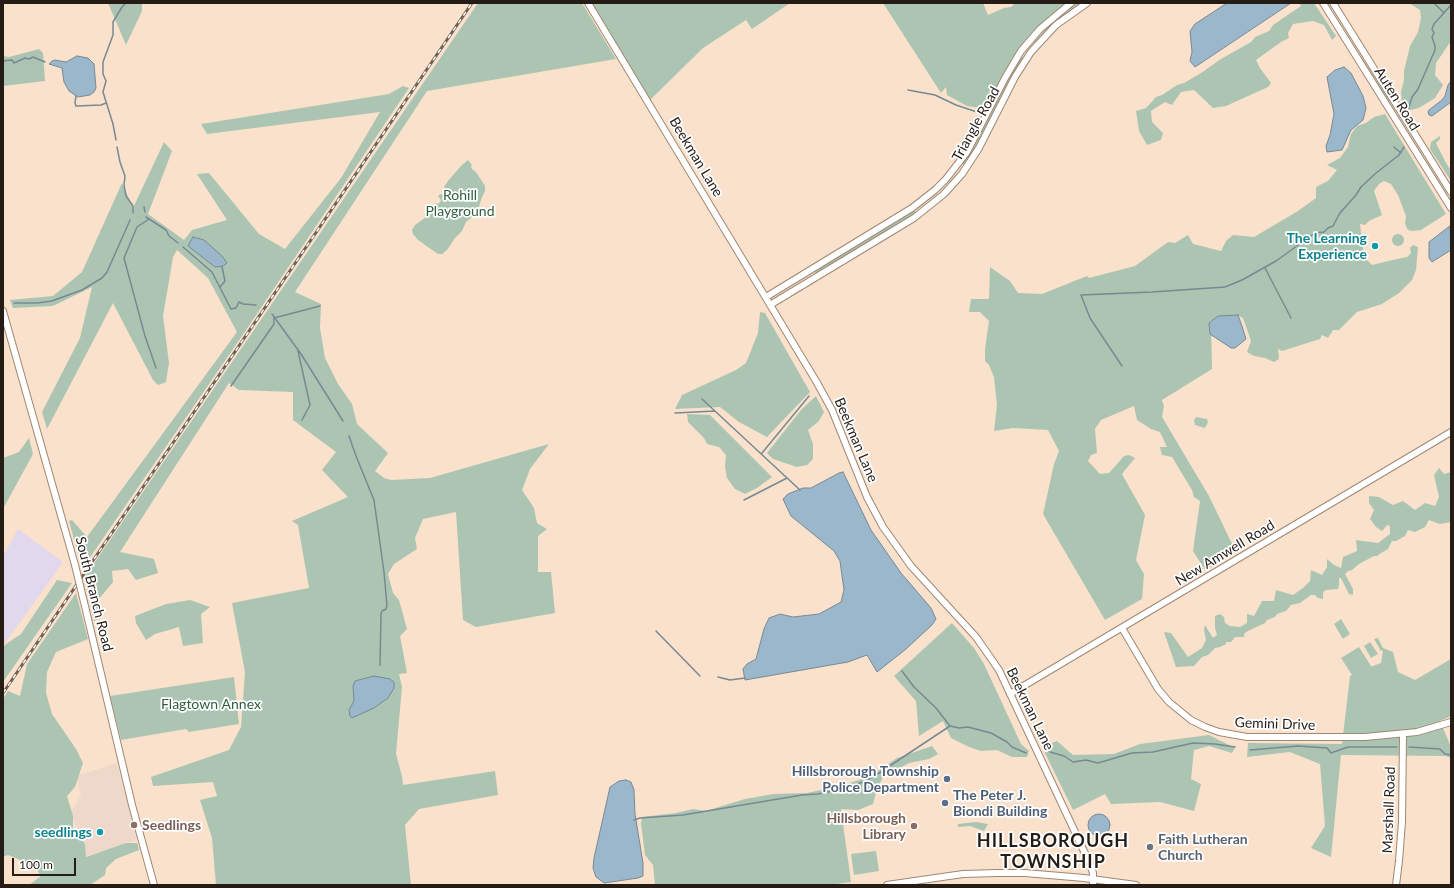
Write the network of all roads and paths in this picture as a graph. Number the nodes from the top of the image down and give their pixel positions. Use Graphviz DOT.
graph roads {
  1 [pos="588,3"];
  2 [pos="1071,3"];
  3 [pos="1087,3"];
  4 [pos="1323,3"];
  5 [pos="1333,3"];
  6 [pos="1451,192"];
  7 [pos="1451,208"];
  8 [pos="766,297"];
  9 [pos="770,305"];
  10 [pos="3,312"];
  11 [pos="1451,432"];
  12 [pos="1122,628"];
  13 [pos="1010,694"];
  14 [pos="1451,722"];
  15 [pos="1403,735"];
  16 [pos="1094,882"];
  17 [pos="154,885"];
  18 [pos="887,885"];
  19 [pos="1136,885"];
  20 [pos="1396,885"];
  1 -- 8 [label="street, Beekman Lane"];
  2 -- 8 [label="street, Triangle Road"];
  3 -- 9 [label="street, Triangle Road"];
  4 -- 7 [label="street, Auten Road"];
  5 -- 6 [label="street, Auten Road"];
  8 -- 9 [label="street, Beekman Lane"];
  9 -- 13 [label="street, Beekman Lane"];
  10 -- 17 [label="street, South Branch Road, bridge"];
  11 -- 12 [label="street, New Amwell Road"];
  12 -- 13 [label="street, New Amwell Road"];
  12 -- 15 [label="street, Gemini Drive"];
  13 -- 16 [label="street, Beekman Lane"];
  14 -- 15 [label="street, Gemini Drive"];
  15 -- 20 [label="street, Marshall Road"];
  16 -- 18 [label="street"];
  16 -- 19 [label="street"];
}
